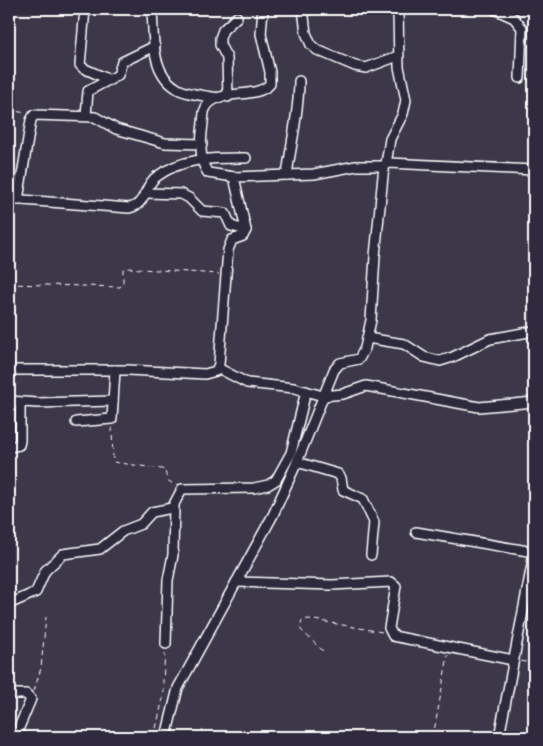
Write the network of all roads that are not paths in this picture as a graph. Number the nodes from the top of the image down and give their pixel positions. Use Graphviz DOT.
graph roads {
  1 [pos="85,9"];
  2 [pos="152,9"];
  3 [pos="263,9"];
  4 [pos="303,9"];
  5 [pos="398,9"];
  6 [pos="494,9"];
  7 [pos="238,17"];
  8 [pos="155,46"];
  9 [pos="398,56"];
  10 [pos="520,78"];
  11 [pos="110,80"];
  12 [pos="298,81"];
  13 [pos="224,97"];
  14 [pos="86,116"];
  15 [pos="202,144"];
  16 [pos="246,158"];
  17 [pos="201,159"];
  18 [pos="385,165"];
  19 [pos="534,170"];
  20 [pos="287,175"];
  21 [pos="234,177"];
  22 [pos="146,193"];
  23 [pos="14,199"];
  24 [pos="246,230"];
  25 [pos="534,331"];
  26 [pos="367,338"];
  27 [pos="218,368"];
  28 [pos="9,370"];
  29 [pos="115,370"];
  30 [pos="316,394"];
  31 [pos="9,401"];
  32 [pos="113,401"];
  33 [pos="534,402"];
  34 [pos="20,403"];
  35 [pos="76,422"];
  36 [pos="9,446"];
  37 [pos="297,462"];
  38 [pos="174,506"];
  39 [pos="416,532"];
  40 [pos="534,553"];
  41 [pos="371,555"];
  42 [pos="236,582"];
  43 [pos="9,604"];
  44 [pos="166,644"];
  45 [pos="513,660"];
  46 [pos="9,694"];
  47 [pos="24,737"];
  48 [pos="166,737"];
  49 [pos="499,737"];
  1 -- 11 [label="street"];
  2 -- 8 [label="street"];
  3 -- 13 [label="street"];
  4 -- 9 [label="street"];
  5 -- 9 [label="street"];
  6 -- 10 [label="street"];
  7 -- 13 [label="street"];
  8 -- 11 [label="street"];
  8 -- 13 [label="street"];
  9 -- 18 [label="street"];
  11 -- 14 [label="street"];
  12 -- 20 [label="street"];
  13 -- 15 [label="street"];
  14 -- 15 [label="street"];
  14 -- 23 [label="street"];
  15 -- 17 [label="street"];
  16 -- 17 [label="street"];
  17 -- 21 [label="street"];
  17 -- 22 [label="street"];
  18 -- 19 [label="street"];
  18 -- 20 [label="street"];
  18 -- 26 [label="street"];
  20 -- 21 [label="street"];
  21 -- 24 [label="street"];
  22 -- 23 [label="street"];
  22 -- 24 [label="street"];
  24 -- 27 [label="street"];
  25 -- 26 [label="street"];
  26 -- 30 [label="street"];
  27 -- 29 [label="street"];
  27 -- 30 [label="street"];
  28 -- 29 [label="street"];
  29 -- 32 [label="street"];
  30 -- 33 [label="street"];
  30 -- 37 [label="street"];
  30 -- 38 [label="street"];
  31 -- 34 [label="street"];
  32 -- 34 [label="street"];
  32 -- 35 [label="street"];
  34 -- 36 [label="street"];
  37 -- 41 [label="street"];
  37 -- 42 [label="street"];
  38 -- 43 [label="street"];
  38 -- 44 [label="street"];
  39 -- 40 [label="street"];
  40 -- 45 [label="street"];
  42 -- 45 [label="street"];
  42 -- 48 [label="street"];
  45 -- 49 [label="street"];
  46 -- 47 [label="street"];
}
